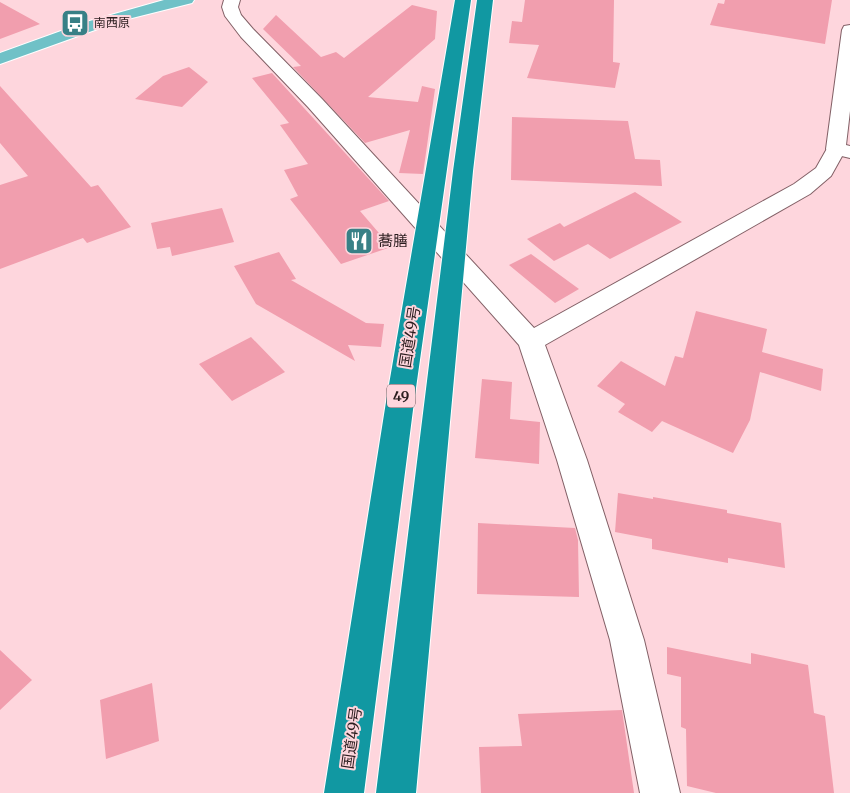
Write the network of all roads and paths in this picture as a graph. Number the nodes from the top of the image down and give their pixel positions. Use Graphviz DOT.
graph roads {
  1 [pos="186,0"];
  2 [pos="232,0"];
  3 [pos="463,0"];
  4 [pos="485,0"];
  5 [pos="156,3"];
  6 [pos="850,30"];
  7 [pos="0,60"];
  8 [pos="843,150"];
  9 [pos="427,226"];
  10 [pos="454,256"];
  11 [pos="531,341"];
  12 [pos="344,793"];
  13 [pos="396,793"];
  14 [pos="660,793"];
  1 -- 5 [label="main road"];
  2 -- 9 [label="street"];
  3 -- 9 [label="highway, 国道49号 / 49"];
  4 -- 10 [label="highway, 49"];
  5 -- 7 [label="main road"];
  6 -- 8 [label="street"];
  8 -- 11 [label="street"];
  9 -- 10 [label="street"];
  9 -- 12 [label="highway, 国道49号 / 49"];
  10 -- 11 [label="street"];
  10 -- 13 [label="highway, 49"];
  11 -- 14 [label="street"];
}
